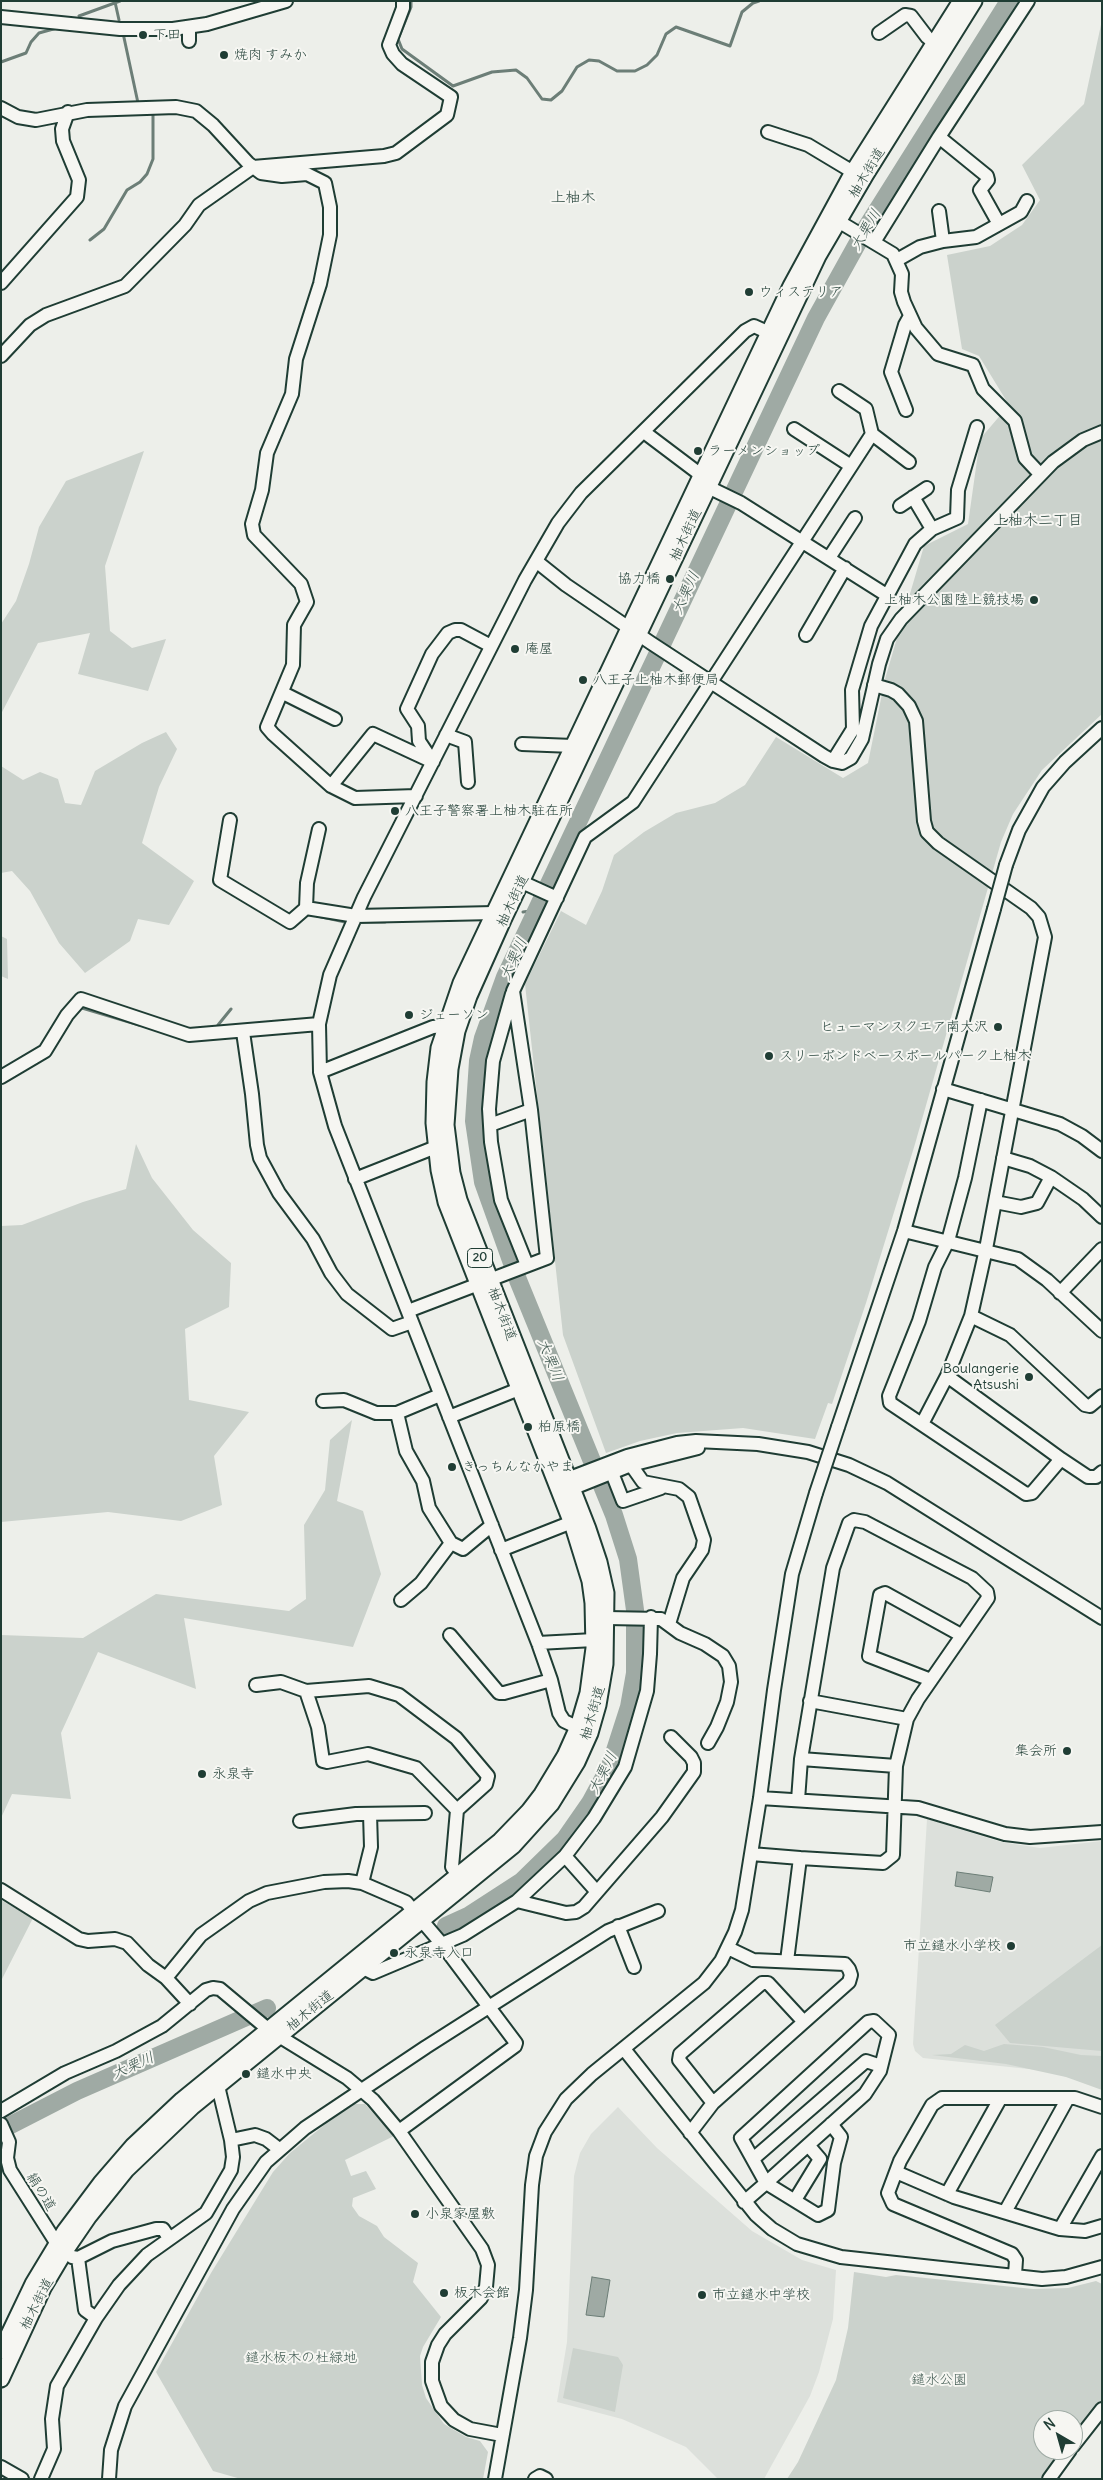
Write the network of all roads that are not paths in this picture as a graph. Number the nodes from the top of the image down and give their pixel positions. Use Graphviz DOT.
graph roads {
  1 [pos="286,1"];
  2 [pos="404,1"];
  3 [pos="961,1"];
  4 [pos="974,1"];
  5 [pos="1028,1"];
  6 [pos="247,6"];
  7 [pos="1,17"];
  8 [pos="189,27"];
  9 [pos="878,32"];
  10 [pos="189,41"];
  11 [pos="934,43"];
  12 [pos="1,108"];
  13 [pos="68,112"];
  14 [pos="768,132"];
  15 [pos="939,137"];
  16 [pos="253,167"];
  17 [pos="853,172"];
  18 [pos="1027,201"];
  19 [pos="939,211"];
  20 [pos="838,221"];
  21 [pos="999,224"];
  22 [pos="943,240"];
  23 [pos="873,241"];
  24 [pos="897,260"];
  25 [pos="1,283"];
  26 [pos="910,316"];
  27 [pos="774,335"];
  28 [pos="1,356"];
  29 [pos="839,391"];
  30 [pos="906,410"];
  31 [pos="977,427"];
  32 [pos="794,429"];
  33 [pos="644,432"];
  34 [pos="1102,432"];
  35 [pos="872,434"];
  36 [pos="909,462"];
  37 [pos="851,466"];
  38 [pos="1040,474"];
  39 [pos="710,485"];
  40 [pos="926,488"];
  41 [pos="913,497"];
  42 [pos="900,506"];
  43 [pos="855,518"];
  44 [pos="932,529"];
  45 [pos="803,541"];
  46 [pos="830,558"];
  47 [pos="536,561"];
  48 [pos="845,568"];
  49 [pos="888,596"];
  50 [pos="639,635"];
  51 [pos="806,635"];
  52 [pos="491,646"];
  53 [pos="711,682"];
  54 [pos="874,685"];
  55 [pos="283,693"];
  56 [pos="334,719"];
  57 [pos="1100,732"];
  58 [pos="446,735"];
  59 [pos="522,744"];
  60 [pos="573,746"];
  61 [pos="832,761"];
  62 [pos="433,762"];
  63 [pos="468,782"];
  64 [pos="331,786"];
  65 [pos="416,796"];
  66 [pos="230,820"];
  67 [pos="319,829"];
  68 [pos="522,882"];
  69 [pos="556,898"];
  70 [pos="306,908"];
  71 [pos="494,914"];
  72 [pos="356,916"];
  73 [pos="513,991"];
  74 [pos="319,1024"];
  75 [pos="445,1026"];
  76 [pos="242,1032"];
  77 [pos="320,1072"];
  78 [pos="1,1076"];
  79 [pos="943,1089"];
  80 [pos="981,1100"];
  81 [pos="531,1110"];
  82 [pos="1013,1110"];
  83 [pos="490,1125"];
  84 [pos="436,1147"];
  85 [pos="1102,1151"];
  86 [pos="1003,1158"];
  87 [pos="1051,1177"];
  88 [pos="355,1179"];
  89 [pos="995,1202"];
  90 [pos="1102,1217"];
  91 [pos="904,1231"];
  92 [pos="948,1241"];
  93 [pos="1102,1249"];
  94 [pos="986,1250"];
  95 [pos="525,1266"];
  96 [pos="484,1283"];
  97 [pos="1060,1293"];
  98 [pos="970,1316"];
  99 [pos="410,1317"];
  100 [pos="1102,1331"];
  101 [pos="947,1376"];
  102 [pos="519,1389"];
  103 [pos="440,1395"];
  104 [pos="1102,1396"];
  105 [pos="323,1401"];
  106 [pos="396,1414"];
  107 [pos="449,1417"];
  108 [pos="922,1424"];
  109 [pos="725,1442"];
  110 [pos="1061,1459"];
  111 [pos="631,1466"];
  112 [pos="607,1471"];
  113 [pos="1102,1472"];
  114 [pos="565,1485"];
  115 [pos="661,1488"];
  116 [pos="572,1522"];
  117 [pos="492,1525"];
  118 [pos="451,1543"];
  119 [pos="501,1550"];
  120 [pos="401,1600"];
  121 [pos="649,1617"];
  122 [pos="607,1618"];
  123 [pos="1102,1618"];
  124 [pos="670,1624"];
  125 [pos="450,1635"];
  126 [pos="961,1635"];
  127 [pos="594,1640"];
  128 [pos="538,1643"];
  129 [pos="551,1680"];
  130 [pos="931,1680"];
  131 [pos="256,1686"];
  132 [pos="306,1692"];
  133 [pos="810,1701"];
  134 [pos="907,1719"];
  135 [pos="584,1730"];
  136 [pos="671,1737"];
  137 [pos="708,1743"];
  138 [pos="801,1759"];
  139 [pos="896,1766"];
  140 [pos="760,1798"];
  141 [pos="798,1800"];
  142 [pos="895,1806"];
  143 [pos="457,1810"];
  144 [pos="425,1813"];
  145 [pos="370,1814"];
  146 [pos="300,1821"];
  147 [pos="1102,1832"];
  148 [pos="751,1854"];
  149 [pos="565,1856"];
  150 [pos="800,1858"];
  151 [pos="458,1875"];
  152 [pos="362,1883"];
  153 [pos="1,1890"];
  154 [pos="597,1892"];
  155 [pos="517,1901"];
  156 [pos="658,1911"];
  157 [pos="422,1919"];
  158 [pos="618,1926"];
  159 [pos="440,1942"];
  160 [pos="728,1948"];
  161 [pos="787,1961"];
  162 [pos="634,1967"];
  163 [pos="363,1968"];
  164 [pos="166,1978"];
  165 [pos="190,2004"];
  166 [pos="491,2007"];
  167 [pos="804,2022"];
  168 [pos="268,2029"];
  169 [pos="624,2049"];
  170 [pos="882,2066"];
  171 [pos="218,2086"];
  172 [pos="362,2090"];
  173 [pos="1000,2098"];
  174 [pos="1068,2098"];
  175 [pos="713,2103"];
  176 [pos="1102,2107"];
  177 [pos="1,2110"];
  178 [pos="1,2124"];
  179 [pos="831,2124"];
  180 [pos="399,2132"];
  181 [pos="690,2133"];
  182 [pos="231,2140"];
  183 [pos="808,2145"];
  184 [pos="279,2149"];
  185 [pos="1102,2156"];
  186 [pos="753,2159"];
  187 [pos="896,2172"];
  188 [pos="766,2182"];
  189 [pos="947,2194"];
  190 [pos="795,2200"];
  191 [pos="744,2202"];
  192 [pos="1004,2212"];
  193 [pos="1102,2217"];
  194 [pos="1098,2227"];
  195 [pos="1060,2228"];
  196 [pos="169,2238"];
  197 [pos="67,2251"];
  198 [pos="1102,2268"];
  199 [pos="1015,2276"];
  200 [pos="96,2318"];
  201 [pos="1,2351"];
  202 [pos="1,2379"];
  203 [pos="1102,2409"];
  204 [pos="1083,2433"];
  205 [pos="502,2435"];
  206 [pos="1063,2460"];
  207 [pos="2,2469"];
  208 [pos="22,2479"];
  209 [pos="41,2479"];
  210 [pos="110,2479"];
  211 [pos="495,2479"];
  212 [pos="535,2479"];
  213 [pos="546,2479"];
  214 [pos="1049,2479"];
  1 -- 6 [label="street"];
  2 -- 16 [label="street"];
  3 -- 11 [label="main road, 柚木街道 / 20"];
  4 -- 20 [label="main road, 柚木街道 / 20"];
  5 -- 15 [label="street"];
  6 -- 8 [label="street"];
  7 -- 8 [label="street"];
  8 -- 10 [label="street"];
  9 -- 11 [label="street"];
  11 -- 17 [label="main road, 柚木街道 / 20"];
  12 -- 13 [label="street"];
  13 -- 16 [label="street"];
  13 -- 25 [label="street"];
  14 -- 17 [label="street"];
  15 -- 21 [label="street"];
  15 -- 23 [label="street"];
  16 -- 28 [label="street"];
  16 -- 55 [label="street"];
  17 -- 27 [label="main road, 柚木街道 / 20"];
  18 -- 21 [label="street"];
  19 -- 22 [label="street"];
  20 -- 23 [label="street"];
  20 -- 27 [label="main road, 柚木街道 / 20"];
  21 -- 22 [label="street"];
  22 -- 24 [label="street"];
  23 -- 24 [label="street"];
  24 -- 26 [label="street"];
  26 -- 30 [label="street"];
  26 -- 38 [label="street"];
  27 -- 33 [label="street"];
  27 -- 39 [label="main road, 柚木街道 / 20"];
  29 -- 35 [label="street"];
  31 -- 44 [label="street"];
  32 -- 37 [label="street"];
  33 -- 39 [label="street"];
  33 -- 47 [label="street"];
  34 -- 38 [label="street"];
  35 -- 36 [label="street"];
  35 -- 37 [label="street"];
  37 -- 45 [label="street"];
  38 -- 54 [label="street"];
  39 -- 45 [label="street"];
  39 -- 50 [label="main road, 柚木街道 / 20"];
  40 -- 41 [label="street"];
  41 -- 42 [label="street"];
  41 -- 44 [label="street"];
  43 -- 46 [label="street"];
  44 -- 49 [label="street"];
  45 -- 46 [label="street"];
  45 -- 53 [label="street"];
  46 -- 48 [label="street"];
  47 -- 50 [label="street"];
  47 -- 52 [label="street"];
  48 -- 49 [label="street"];
  48 -- 51 [label="street"];
  49 -- 61 [label="street"];
  50 -- 53 [label="street"];
  50 -- 60 [label="main road, 柚木街道 / 20"];
  50 -- 68 [label="main road, 柚木街道 / 20"];
  52 -- 58 [label="street"];
  52 -- 62 [label="street"];
  53 -- 61 [label="street"];
  53 -- 69 [label="street"];
  54 -- 61 [label="street"];
  54 -- 82 [label="street"];
  55 -- 56 [label="street"];
  55 -- 64 [label="street"];
  57 -- 79 [label="street, bridge"];
  58 -- 62 [label="street"];
  58 -- 63 [label="street"];
  59 -- 60 [label="street"];
  60 -- 68 [label="main road, 柚木街道 / 20"];
  62 -- 64 [label="street"];
  62 -- 65 [label="street"];
  64 -- 65 [label="street"];
  65 -- 72 [label="street"];
  66 -- 70 [label="street"];
  67 -- 70 [label="street"];
  68 -- 69 [label="street"];
  68 -- 71 [label="main road, 柚木街道 / 20"];
  68 -- 96 [label="main road, 柚木街道 / 20"];
  69 -- 73 [label="street"];
  70 -- 72 [label="street"];
  71 -- 72 [label="street"];
  71 -- 75 [label="main road, 柚木街道 / 20"];
  72 -- 74 [label="street"];
  73 -- 81 [label="street"];
  73 -- 83 [label="street"];
  74 -- 76 [label="street"];
  74 -- 77 [label="street"];
  75 -- 77 [label="street"];
  75 -- 84 [label="main road, 柚木街道 / 20"];
  76 -- 78 [label="street"];
  76 -- 99 [label="street"];
  77 -- 88 [label="street"];
  79 -- 80 [label="street"];
  79 -- 91 [label="street"];
  80 -- 82 [label="street"];
  80 -- 92 [label="street"];
  81 -- 83 [label="street"];
  81 -- 95 [label="street"];
  82 -- 85 [label="street"];
  82 -- 86 [label="street"];
  83 -- 95 [label="street"];
  84 -- 88 [label="street"];
  84 -- 96 [label="main road, 柚木街道 / 20"];
  86 -- 87 [label="street"];
  86 -- 89 [label="street"];
  87 -- 89 [label="street"];
  87 -- 90 [label="street"];
  88 -- 99 [label="street"];
  89 -- 94 [label="street"];
  91 -- 92 [label="street"];
  91 -- 140 [label="street, bridge"];
  92 -- 94 [label="street"];
  92 -- 108 [label="street"];
  93 -- 97 [label="street"];
  94 -- 97 [label="street"];
  94 -- 98 [label="street"];
  95 -- 96 [label="street"];
  96 -- 99 [label="street"];
  96 -- 102 [label="main road, 柚木街道 / 20"];
  96 -- 114 [label="main road, 柚木街道 / 20"];
  97 -- 100 [label="street"];
  98 -- 101 [label="street"];
  98 -- 104 [label="street"];
  99 -- 103 [label="street"];
  101 -- 108 [label="street"];
  101 -- 110 [label="street"];
  102 -- 107 [label="street"];
  102 -- 114 [label="main road, 柚木街道 / 20"];
  103 -- 106 [label="street"];
  103 -- 107 [label="street"];
  105 -- 106 [label="street"];
  106 -- 118 [label="street"];
  107 -- 117 [label="street"];
  108 -- 110 [label="street"];
  109 -- 111 [label="street"];
  109 -- 112 [label="street"];
  109 -- 123 [label="street"];
  110 -- 113 [label="street"];
  111 -- 112 [label="street"];
  111 -- 115 [label="street"];
  112 -- 114 [label="street"];
  112 -- 115 [label="street"];
  114 -- 116 [label="main road, 柚木街道 / 20"];
  114 -- 122 [label="main road, 柚木街道 / 20"];
  115 -- 124 [label="street"];
  116 -- 119 [label="street"];
  116 -- 127 [label="main road, 柚木街道 / 20"];
  117 -- 118 [label="street"];
  117 -- 119 [label="street"];
  118 -- 120 [label="street"];
  119 -- 128 [label="street"];
  121 -- 122 [label="street"];
  121 -- 124 [label="street"];
  121 -- 149 [label="street"];
  122 -- 135 [label="main road, 柚木街道 / 20"];
  124 -- 137 [label="street"];
  125 -- 129 [label="street"];
  126 -- 130 [label="street"];
  126 -- 130 [label="street"];
  126 -- 133 [label="street"];
  127 -- 128 [label="street"];
  127 -- 135 [label="main road, 柚木街道 / 20"];
  128 -- 129 [label="street"];
  129 -- 135 [label="street"];
  130 -- 134 [label="street"];
  131 -- 132 [label="street"];
  132 -- 143 [label="street"];
  132 -- 143 [label="street"];
  133 -- 134 [label="street"];
  133 -- 138 [label="street"];
  134 -- 139 [label="street"];
  135 -- 151 [label="main road, 柚木街道 / 20"];
  135 -- 157 [label="main road, 柚木街道 / 20"];
  136 -- 154 [label="street"];
  138 -- 139 [label="street"];
  138 -- 141 [label="street"];
  139 -- 142 [label="street"];
  140 -- 141 [label="street"];
  140 -- 148 [label="street"];
  141 -- 142 [label="street"];
  142 -- 147 [label="street"];
  142 -- 150 [label="street"];
  143 -- 151 [label="street"];
  144 -- 145 [label="street"];
  145 -- 146 [label="street"];
  145 -- 152 [label="street"];
  148 -- 150 [label="street"];
  148 -- 160 [label="street"];
  149 -- 154 [label="street"];
  149 -- 155 [label="street"];
  150 -- 161 [label="street"];
  151 -- 157 [label="main road, 柚木街道 / 20"];
  152 -- 157 [label="street"];
  152 -- 164 [label="street"];
  153 -- 164 [label="street"];
  154 -- 155 [label="street"];
  155 -- 159 [label="street"];
  156 -- 158 [label="street"];
  157 -- 159 [label="street"];
  157 -- 163 [label="main road, 柚木街道 / 20"];
  157 -- 168 [label="main road, 柚木街道 / 20"];
  158 -- 162 [label="street"];
  158 -- 166 [label="street"];
  159 -- 163 [label="street"];
  159 -- 166 [label="street"];
  160 -- 161 [label="street"];
  160 -- 169 [label="street"];
  161 -- 167 [label="street"];
  163 -- 168 [label="main road, 柚木街道 / 20"];
  164 -- 165 [label="street"];
  165 -- 168 [label="street"];
  165 -- 177 [label="street"];
  166 -- 172 [label="street"];
  166 -- 180 [label="street"];
  167 -- 175 [label="street"];
  167 -- 175 [label="street"];
  168 -- 171 [label="main road, 柚木街道 / 20"];
  168 -- 172 [label="street"];
  168 -- 197 [label="main road, 柚木街道 / 20"];
  169 -- 181 [label="street"];
  169 -- 205 [label="street"];
  170 -- 179 [label="street"];
  170 -- 186 [label="street"];
  170 -- 186 [label="street"];
  171 -- 182 [label="street"];
  171 -- 197 [label="main road, 柚木街道 / 20"];
  172 -- 180 [label="street"];
  172 -- 184 [label="street"];
  173 -- 174 [label="street"];
  173 -- 187 [label="street"];
  173 -- 189 [label="street"];
  174 -- 176 [label="street"];
  174 -- 192 [label="street"];
  175 -- 181 [label="street"];
  178 -- 197 [label="street, 絹の道"];
  179 -- 183 [label="street"];
  179 -- 190 [label="street"];
  180 -- 205 [label="street"];
  181 -- 191 [label="street"];
  182 -- 184 [label="street"];
  182 -- 196 [label="street"];
  183 -- 188 [label="street"];
  183 -- 190 [label="street"];
  184 -- 210 [label="street"];
  185 -- 195 [label="street"];
  186 -- 188 [label="street"];
  187 -- 189 [label="street"];
  187 -- 199 [label="street"];
  188 -- 190 [label="street"];
  188 -- 191 [label="street"];
  189 -- 192 [label="street"];
  191 -- 199 [label="street"];
  192 -- 195 [label="street"];
  193 -- 194 [label="street"];
  194 -- 195 [label="street"];
  196 -- 197 [label="street"];
  196 -- 200 [label="street"];
  197 -- 200 [label="street"];
  197 -- 201 [label="main road, 柚木街道 / 20"];
  197 -- 202 [label="main road, 柚木街道 / 20"];
  198 -- 199 [label="street"];
  200 -- 209 [label="street"];
  203 -- 204 [label="street"];
  205 -- 211 [label="street"];
  206 -- 214 [label="street"];
  207 -- 208 [label="street"];
  212 -- 213 [label="street"];
}
